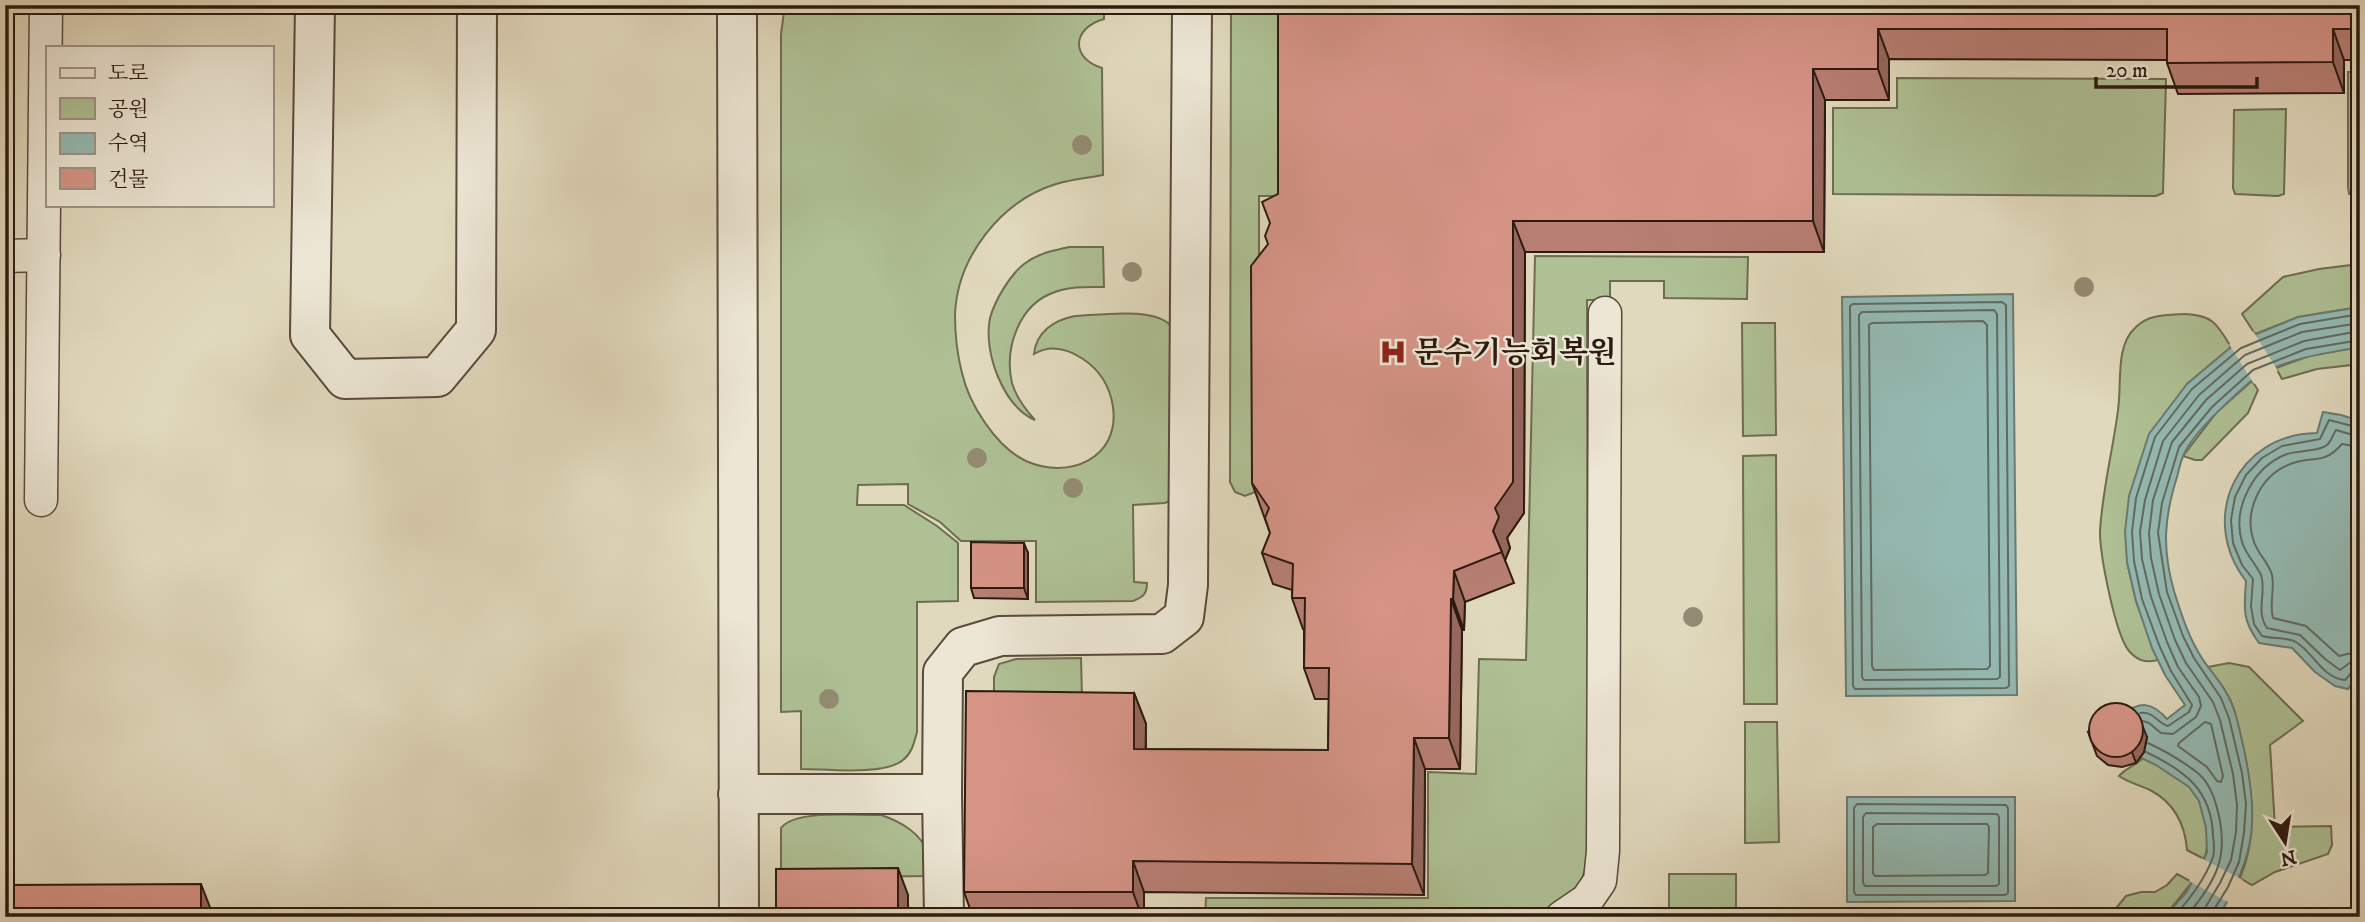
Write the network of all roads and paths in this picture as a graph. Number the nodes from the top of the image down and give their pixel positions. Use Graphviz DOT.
graph roads {
  1 [pos="46,5"];
  2 [pos="315,5"];
  3 [pos="477,5"];
  4 [pos="737,5"];
  5 [pos="1192,5"];
  6 [pos="44,255"];
  7 [pos="5,256"];
  8 [pos="1605,313"];
  9 [pos="41,500"];
  10 [pos="738,794"];
  11 [pos="942,794"];
  12 [pos="739,917"];
  13 [pos="944,917"];
  14 [pos="1562,917"];
  1 -- 6 [label="lane"];
  2 -- 3 [label="street"];
  4 -- 10 [label="street"];
  5 -- 11 [label="street"];
  6 -- 7 [label="lane"];
  6 -- 9 [label="lane"];
  8 -- 14 [label="lane"];
  10 -- 11 [label="street"];
  10 -- 12 [label="street"];
  11 -- 13 [label="street"];
}
